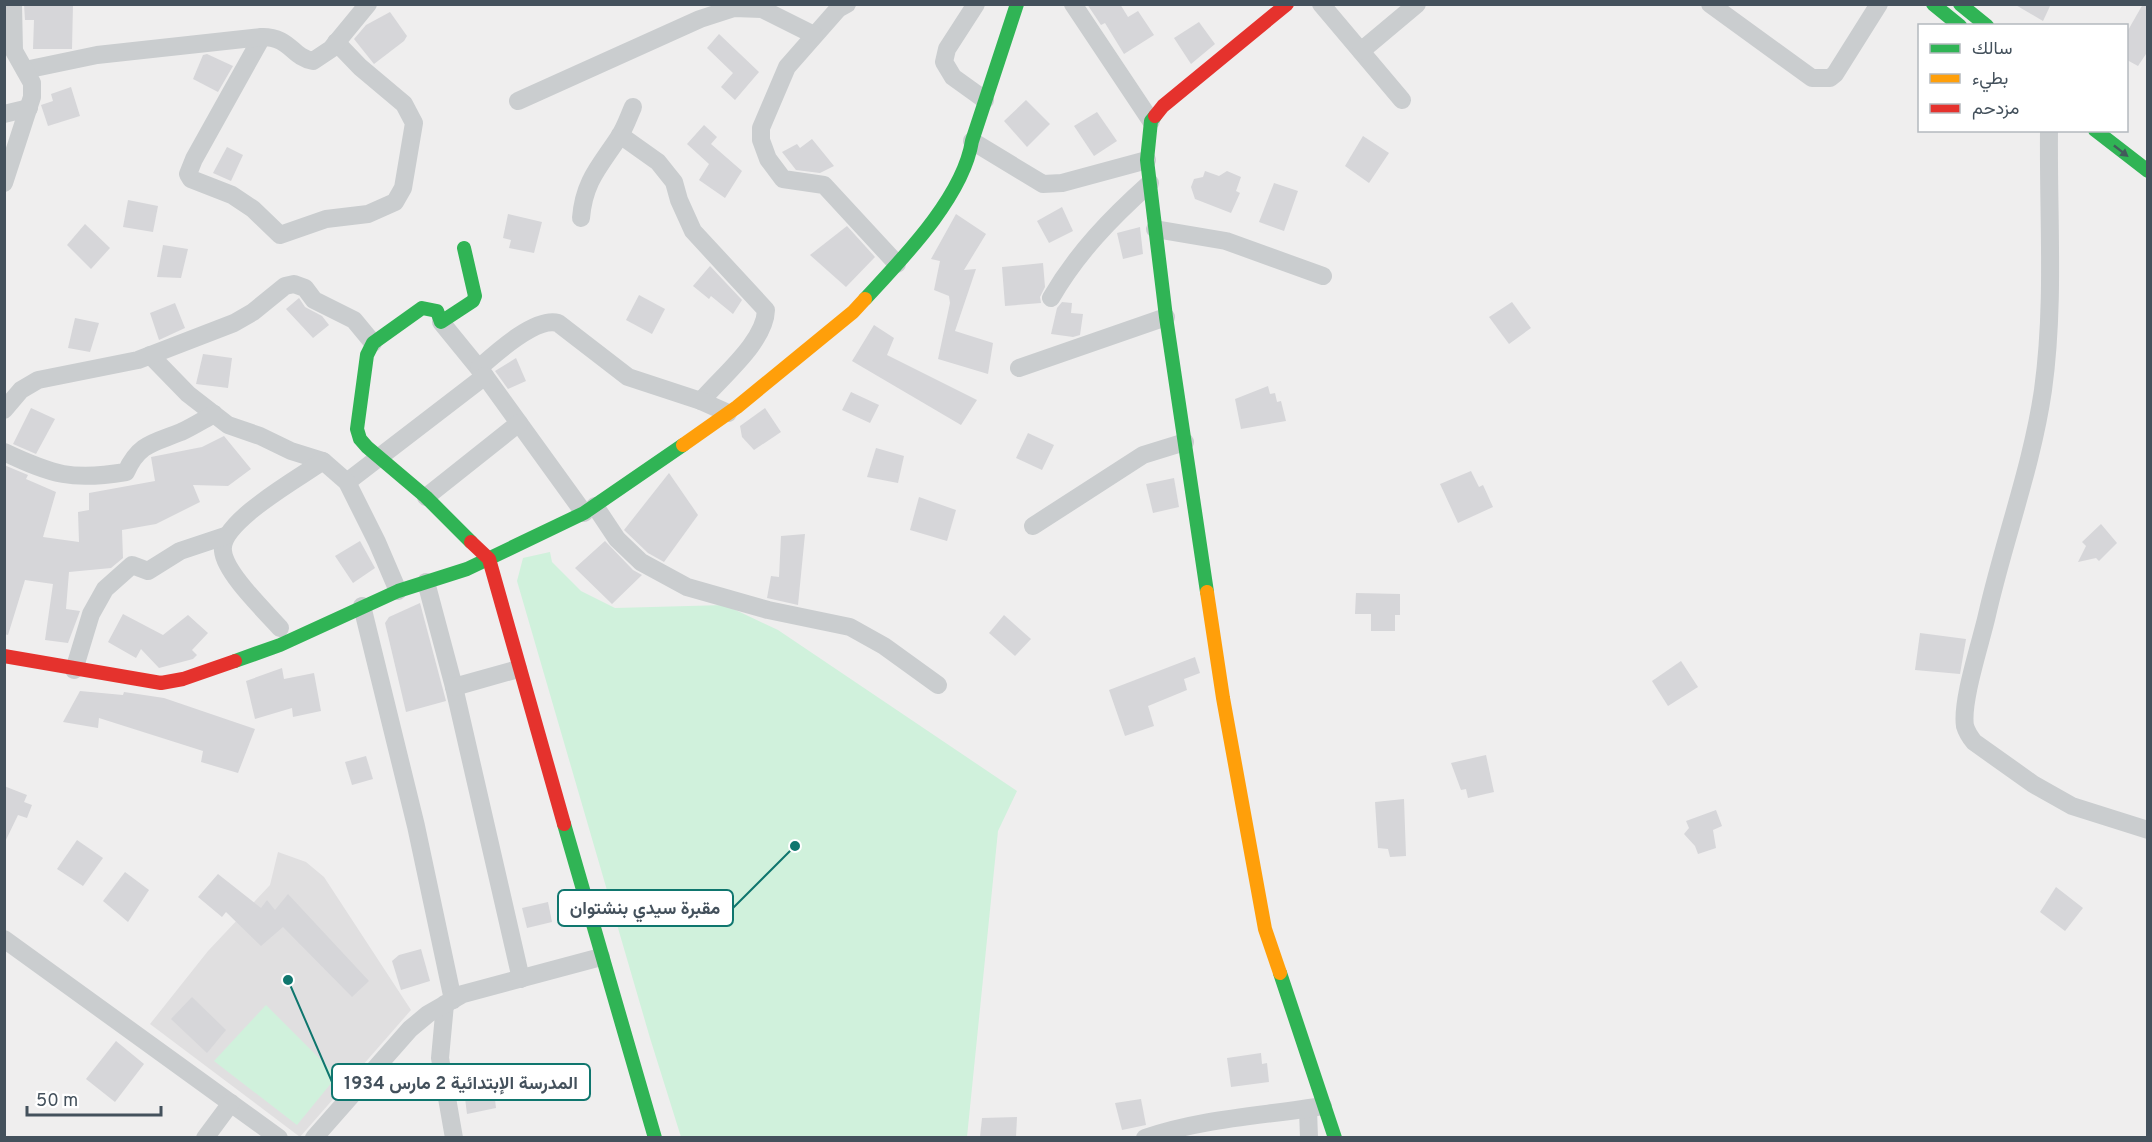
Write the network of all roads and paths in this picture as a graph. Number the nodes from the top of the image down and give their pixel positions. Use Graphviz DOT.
graph roads {
  1 [pos="14,4"];
  2 [pos="368,4"];
  3 [pos="847,4"];
  4 [pos="976,4"];
  5 [pos="1017,4"];
  6 [pos="1073,4"];
  7 [pos="1287,4"];
  8 [pos="1321,4"];
  9 [pos="1417,4"];
  10 [pos="1710,4"];
  11 [pos="1879,4"];
  12 [pos="1933,4"];
  13 [pos="1967,15"];
  14 [pos="1984,24"];
  15 [pos="814,35"];
  16 [pos="262,37"];
  17 [pos="336,42"];
  18 [pos="1361,51"];
  19 [pos="25,70"];
  20 [pos="985,100"];
  21 [pos="1402,100"];
  22 [pos="518,101"];
  23 [pos="633,106"];
  24 [pos="29,108"];
  25 [pos="4,114"];
  26 [pos="1151,122"];
  27 [pos="2049,132"];
  28 [pos="2098,132"];
  29 [pos="620,135"];
  30 [pos="972,141"];
  31 [pos="1147,160"];
  32 [pos="2148,171"];
  33 [pos="4,183"];
  34 [pos="1150,183"];
  35 [pos="581,218"];
  36 [pos="1155,229"];
  37 [pos="464,248"];
  38 [pos="897,264"];
  39 [pos="1323,276"];
  40 [pos="1051,298"];
  41 [pos="1166,317"];
  42 [pos="441,322"];
  43 [pos="373,343"];
  44 [pos="150,355"];
  45 [pos="1019,368"];
  46 [pos="482,372"];
  47 [pos="701,401"];
  48 [pos="4,410"];
  49 [pos="728,413"];
  50 [pos="214,414"];
  51 [pos="519,423"];
  52 [pos="1185,442"];
  53 [pos="4,452"];
  54 [pos="377,456"];
  55 [pos="323,461"];
  56 [pos="346,482"];
  57 [pos="426,497"];
  58 [pos="589,509"];
  59 [pos="1033,526"];
  60 [pos="225,536"];
  61 [pos="489,559"];
  62 [pos="426,582"];
  63 [pos="398,591"];
  64 [pos="362,606"];
  65 [pos="280,628"];
  66 [pos="4,656"];
  67 [pos="518,669"];
  68 [pos="74,670"];
  69 [pos="938,685"];
  70 [pos="454,687"];
  71 [pos="2148,830"];
  72 [pos="4,939"];
  73 [pos="601,957"];
  74 [pos="521,979"];
  75 [pos="449,1002"];
  76 [pos="231,1103"];
  77 [pos="1316,1108"];
  78 [pos="205,1137"];
  79 [pos="279,1137"];
  80 [pos="314,1137"];
  81 [pos="454,1137"];
  82 [pos="655,1137"];
  83 [pos="1145,1137"];
  84 [pos="1309,1137"];
  85 [pos="1335,1137"];
  1 -- 19 [label="street"];
  2 -- 17 [label="street"];
  3 -- 15 [label="street"];
  4 -- 20 [label="street"];
  5 -- 20 [label="street"];
  6 -- 26 [label="street"];
  7 -- 26 [label="street"];
  8 -- 18 [label="street"];
  9 -- 18 [label="street"];
  10 -- 11 [label="street"];
  12 -- 13 [label="street"];
  13 -- 14 [label="street"];
  15 -- 22 [label="street"];
  15 -- 38 [label="street"];
  16 -- 17 [label="street"];
  16 -- 17 [label="street"];
  16 -- 19 [label="street"];
  18 -- 21 [label="street"];
  19 -- 24 [label="street"];
  20 -- 30 [label="street"];
  23 -- 29 [label="street"];
  24 -- 25 [label="street"];
  24 -- 33 [label="street"];
  26 -- 31 [label="street"];
  27 -- 71 [label="street"];
  28 -- 32 [label="street, one-way"];
  29 -- 35 [label="street"];
  29 -- 47 [label="street"];
  30 -- 31 [label="street"];
  30 -- 38 [label="street"];
  31 -- 34 [label="street"];
  34 -- 36 [label="street"];
  34 -- 40 [label="street"];
  36 -- 39 [label="street"];
  36 -- 41 [label="street"];
  37 -- 42 [label="street"];
  38 -- 49 [label="street"];
  41 -- 45 [label="street"];
  41 -- 52 [label="street"];
  42 -- 43 [label="street"];
  42 -- 46 [label="street"];
  43 -- 44 [label="street"];
  43 -- 54 [label="street"];
  44 -- 48 [label="street"];
  44 -- 50 [label="street"];
  46 -- 47 [label="street"];
  46 -- 51 [label="street"];
  46 -- 54 [label="street"];
  47 -- 49 [label="street"];
  49 -- 58 [label="street"];
  50 -- 53 [label="street"];
  50 -- 55 [label="street"];
  51 -- 57 [label="street"];
  51 -- 58 [label="street"];
  52 -- 59 [label="street"];
  52 -- 77 [label="street"];
  54 -- 56 [label="street"];
  54 -- 57 [label="street"];
  55 -- 56 [label="street"];
  55 -- 60 [label="street"];
  56 -- 63 [label="street"];
  57 -- 61 [label="street"];
  58 -- 61 [label="street"];
  58 -- 69 [label="street"];
  60 -- 65 [label="street"];
  60 -- 68 [label="street"];
  61 -- 62 [label="street"];
  61 -- 67 [label="street"];
  62 -- 63 [label="street"];
  62 -- 70 [label="street"];
  63 -- 64 [label="street"];
  64 -- 68 [label="street"];
  64 -- 75 [label="street"];
  66 -- 68 [label="street"];
  67 -- 70 [label="street"];
  67 -- 73 [label="street"];
  70 -- 74 [label="street"];
  72 -- 76 [label="street"];
  73 -- 74 [label="street"];
  73 -- 82 [label="street"];
  74 -- 75 [label="street"];
  75 -- 80 [label="street"];
  75 -- 81 [label="street"];
  76 -- 78 [label="street"];
  76 -- 79 [label="street"];
  77 -- 83 [label="street"];
  77 -- 84 [label="street"];
  77 -- 85 [label="street"];
}
